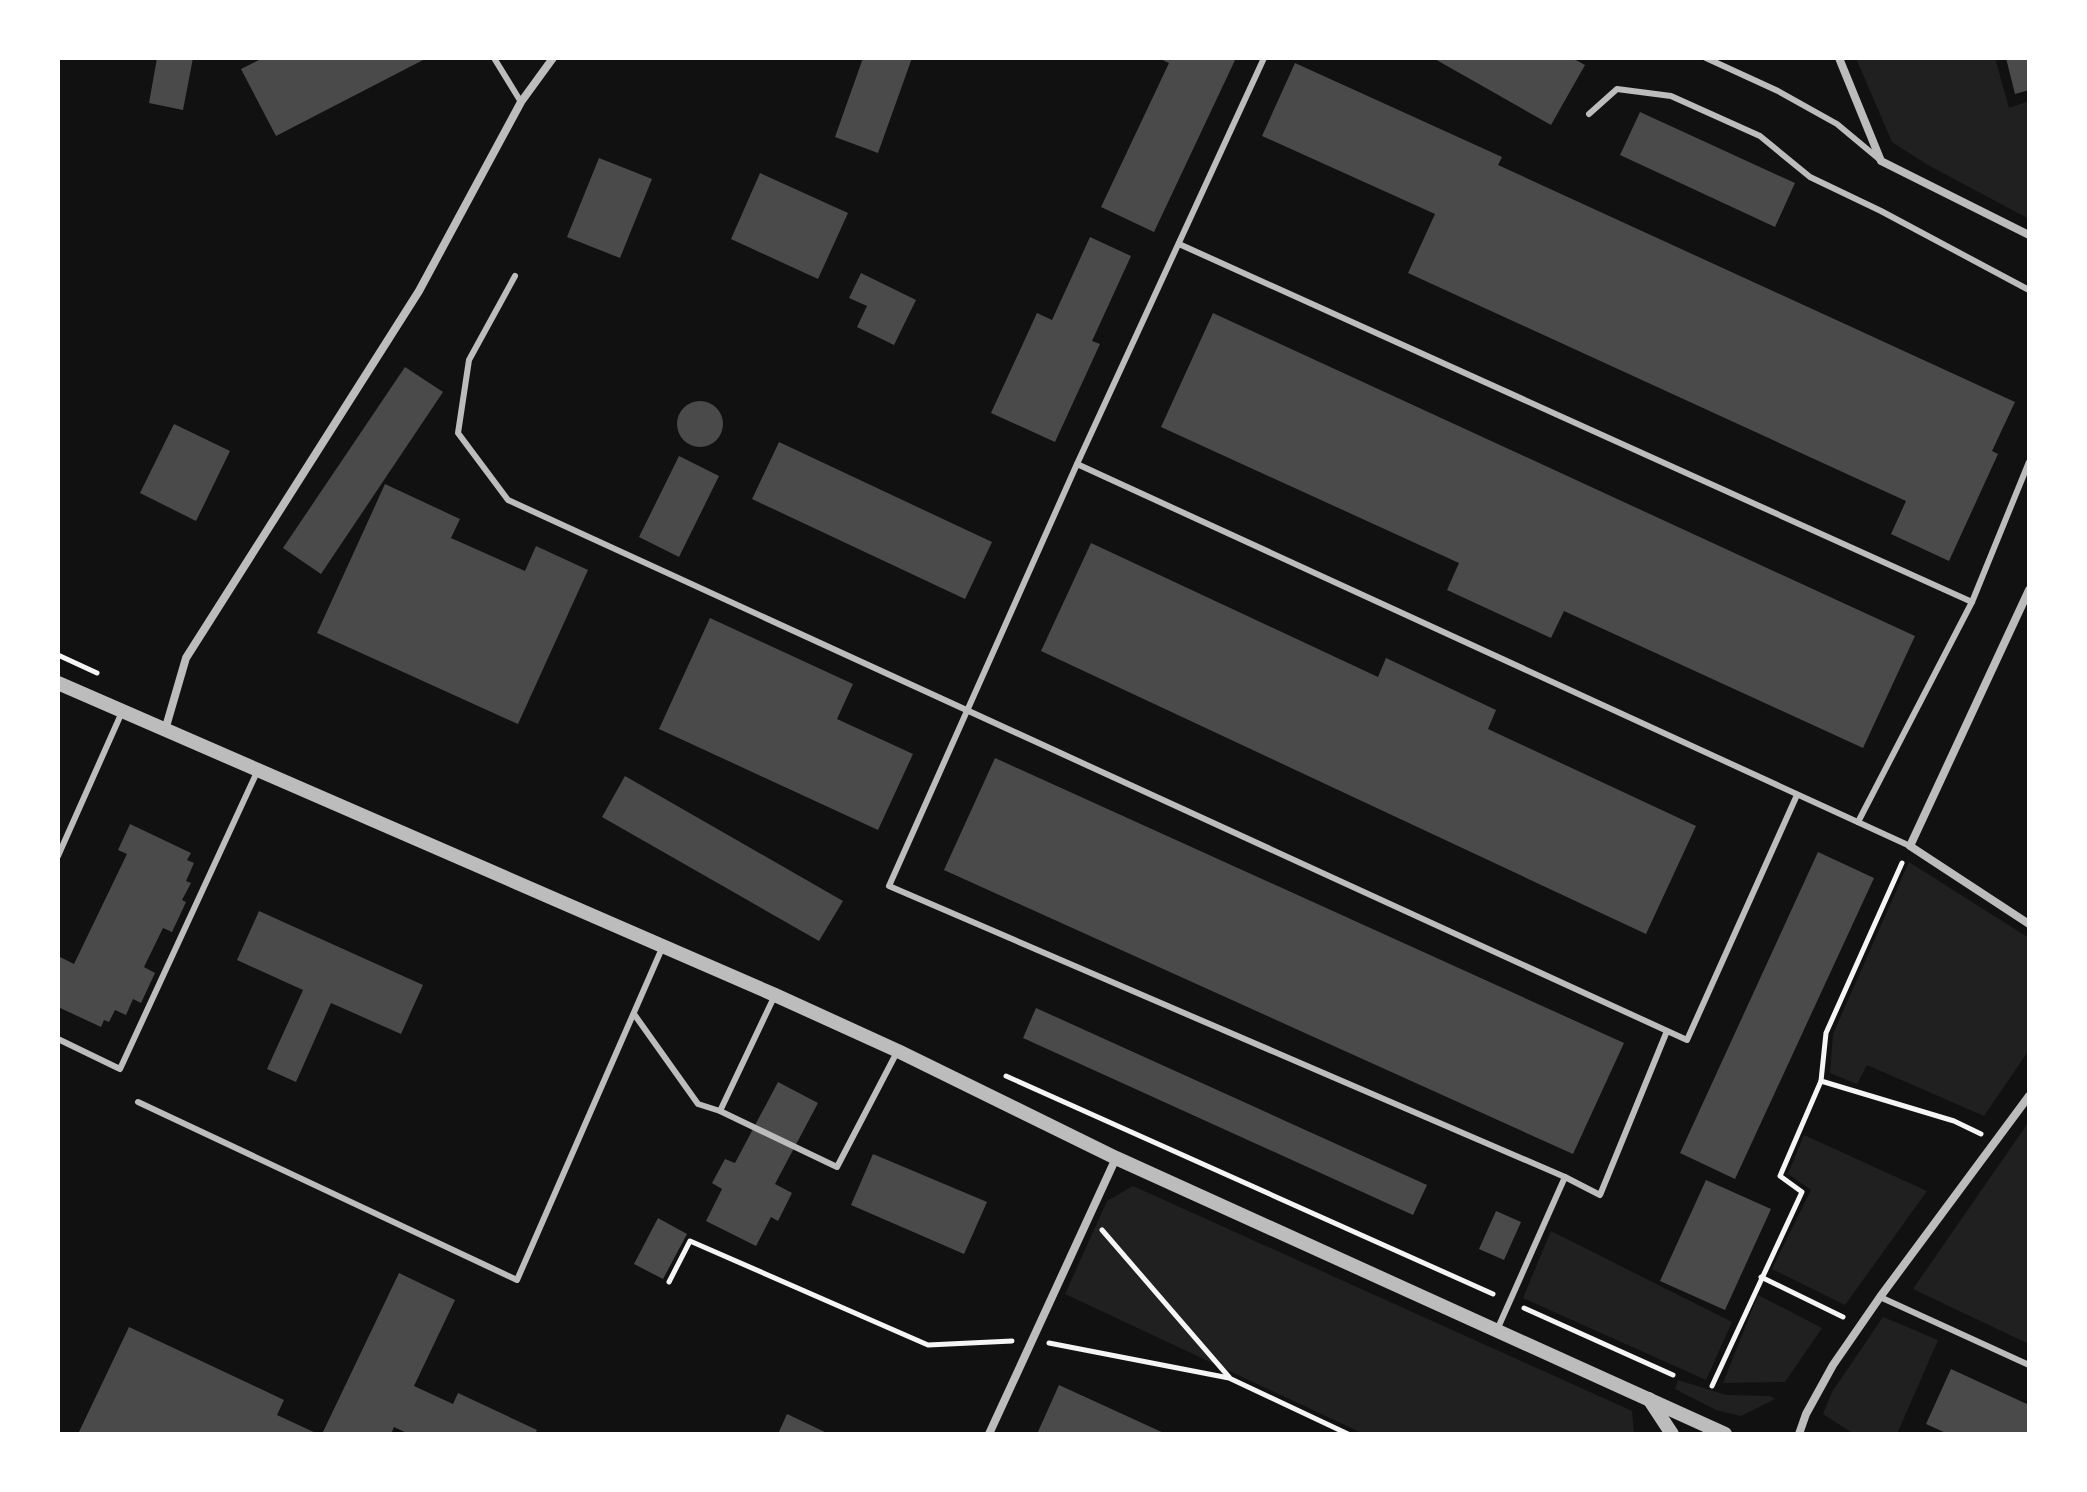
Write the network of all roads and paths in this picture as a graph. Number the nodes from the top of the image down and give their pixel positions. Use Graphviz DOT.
graph roads {
  1 [pos="494,58"];
  2 [pos="553,58"];
  3 [pos="1264,58"];
  4 [pos="1706,58"];
  5 [pos="1839,58"];
  6 [pos="521,102"];
  7 [pos="1589,114"];
  8 [pos="1881,161"];
  9 [pos="2029,235"];
  10 [pos="1179,244"];
  11 [pos="515,276"];
  12 [pos="2029,290"];
  13 [pos="2029,462"];
  14 [pos="1077,464"];
  15 [pos="2029,590"];
  16 [pos="1972,602"];
  17 [pos="58,683"];
  18 [pos="966,711"];
  19 [pos="122,712"];
  20 [pos="165,731"];
  21 [pos="257,771"];
  22 [pos="1797,795"];
  23 [pos="1858,822"];
  24 [pos="1910,846"];
  25 [pos="58,856"];
  26 [pos="2029,924"];
  27 [pos="663,946"];
  28 [pos="775,995"];
  29 [pos="634,1014"];
  30 [pos="1667,1031"];
  31 [pos="58,1039"];
  32 [pos="898,1051"];
  33 [pos="1821,1081"];
  34 [pos="2028,1099"];
  35 [pos="138,1102"];
  36 [pos="720,1111"];
  37 [pos="1996,1141"];
  38 [pos="1116,1158"];
  39 [pos="1565,1177"];
  40 [pos="1090,1215"];
  41 [pos="1761,1277"];
  42 [pos="669,1282"];
  43 [pos="1880,1297"];
  44 [pos="1860,1326"];
  45 [pos="1497,1330"];
  46 [pos="1032,1339"];
  47 [pos="2029,1365"];
  48 [pos="1229,1378"];
  49 [pos="1712,1386"];
  50 [pos="1649,1398"];
  51 [pos="989,1434"];
  52 [pos="1348,1434"];
  53 [pos="1672,1434"];
  54 [pos="1725,1434"];
  55 [pos="1799,1434"];
  1 -- 6 [label="lane"];
  2 -- 6 [label="street"];
  3 -- 10 [label="lane"];
  4 -- 8 [label="lane"];
  5 -- 8 [label="street"];
  6 -- 20 [label="street"];
  7 -- 12 [label="lane"];
  8 -- 9 [label="street"];
  10 -- 14 [label="lane"];
  10 -- 16 [label="lane"];
  11 -- 18 [label="lane"];
  13 -- 16 [label="lane"];
  14 -- 18 [label="lane"];
  14 -- 22 [label="lane"];
  15 -- 24 [label="street"];
  16 -- 23 [label="lane"];
  17 -- 19 [label="street"];
  18 -- 30 [label="lane"];
  18 -- 39 [label="lane"];
  19 -- 20 [label="street"];
  19 -- 25 [label="lane"];
  20 -- 21 [label="street"];
  21 -- 27 [label="street"];
  21 -- 31 [label="lane"];
  22 -- 23 [label="lane"];
  22 -- 30 [label="lane"];
  23 -- 24 [label="lane"];
  24 -- 26 [label="street"];
  24 -- 33 [label="path"];
  27 -- 28 [label="street"];
  27 -- 29 [label="lane"];
  28 -- 32 [label="street"];
  28 -- 36 [label="lane"];
  29 -- 35 [label="lane"];
  29 -- 36 [label="lane"];
  30 -- 39 [label="lane"];
  32 -- 36 [label="lane"];
  32 -- 38 [label="street"];
  33 -- 37 [label="path"];
  33 -- 41 [label="path"];
  34 -- 37 [label="street"];
  37 -- 43 [label="street"];
  38 -- 40 [label="street"];
  38 -- 45 [label="street"];
  39 -- 45 [label="lane"];
  40 -- 46 [label="street"];
  40 -- 48 [label="path"];
  41 -- 44 [label="path"];
  41 -- 49 [label="path"];
  42 -- 46 [label="path"];
  43 -- 44 [label="street"];
  43 -- 47 [label="lane"];
  44 -- 55 [label="street"];
  45 -- 50 [label="street"];
  46 -- 48 [label="path"];
  46 -- 51 [label="street"];
  48 -- 52 [label="path"];
  50 -- 53 [label="street"];
  50 -- 54 [label="street"];
}
